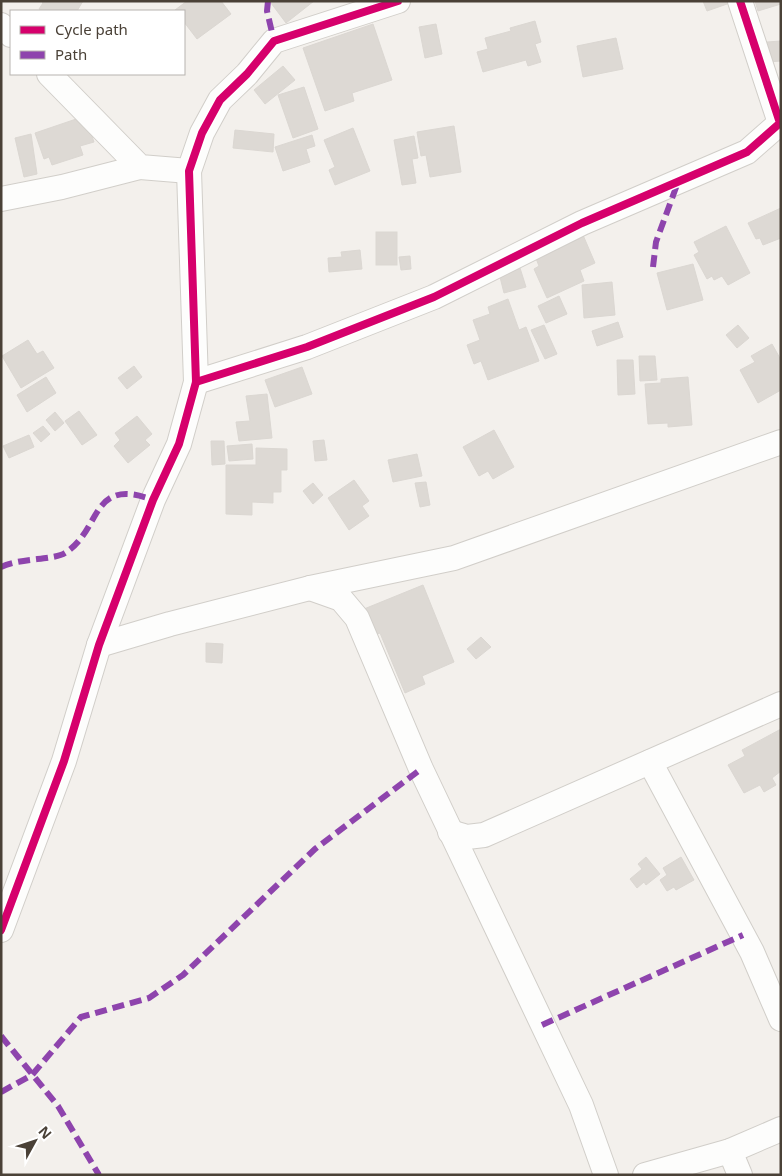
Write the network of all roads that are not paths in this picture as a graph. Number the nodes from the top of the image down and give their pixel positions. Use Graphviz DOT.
graph roads {
  1 [pos="398,1"];
  2 [pos="740,1"];
  3 [pos="1,25"];
  4 [pos="10,34"];
  5 [pos="50,75"];
  6 [pos="780,124"];
  7 [pos="140,167"];
  8 [pos="189,171"];
  9 [pos="1,199"];
  10 [pos="196,382"];
  11 [pos="781,442"];
  12 [pos="310,588"];
  13 [pos="99,645"];
  14 [pos="781,704"];
  15 [pos="650,762"];
  16 [pos="450,832"];
  17 [pos="484,835"];
  18 [pos="464,863"];
  19 [pos="1,930"];
  20 [pos="781,1019"];
  21 [pos="781,1129"];
  22 [pos="730,1151"];
  23 [pos="606,1175"];
  24 [pos="645,1175"];
  25 [pos="740,1175"];
  1 -- 8 [label="street"];
  2 -- 6 [label="street"];
  3 -- 4 [label="street"];
  5 -- 7 [label="street"];
  6 -- 10 [label="street"];
  7 -- 8 [label="street"];
  7 -- 9 [label="street"];
  8 -- 10 [label="street"];
  10 -- 13 [label="street"];
  11 -- 12 [label="street"];
  12 -- 13 [label="street"];
  12 -- 16 [label="street"];
  13 -- 19 [label="street"];
  14 -- 15 [label="street"];
  15 -- 17 [label="street"];
  15 -- 20 [label="street"];
  16 -- 17 [label="street"];
  16 -- 18 [label="street"];
  17 -- 18 [label="street"];
  18 -- 23 [label="street"];
  21 -- 22 [label="street"];
  22 -- 24 [label="street"];
  22 -- 25 [label="street"];
}
